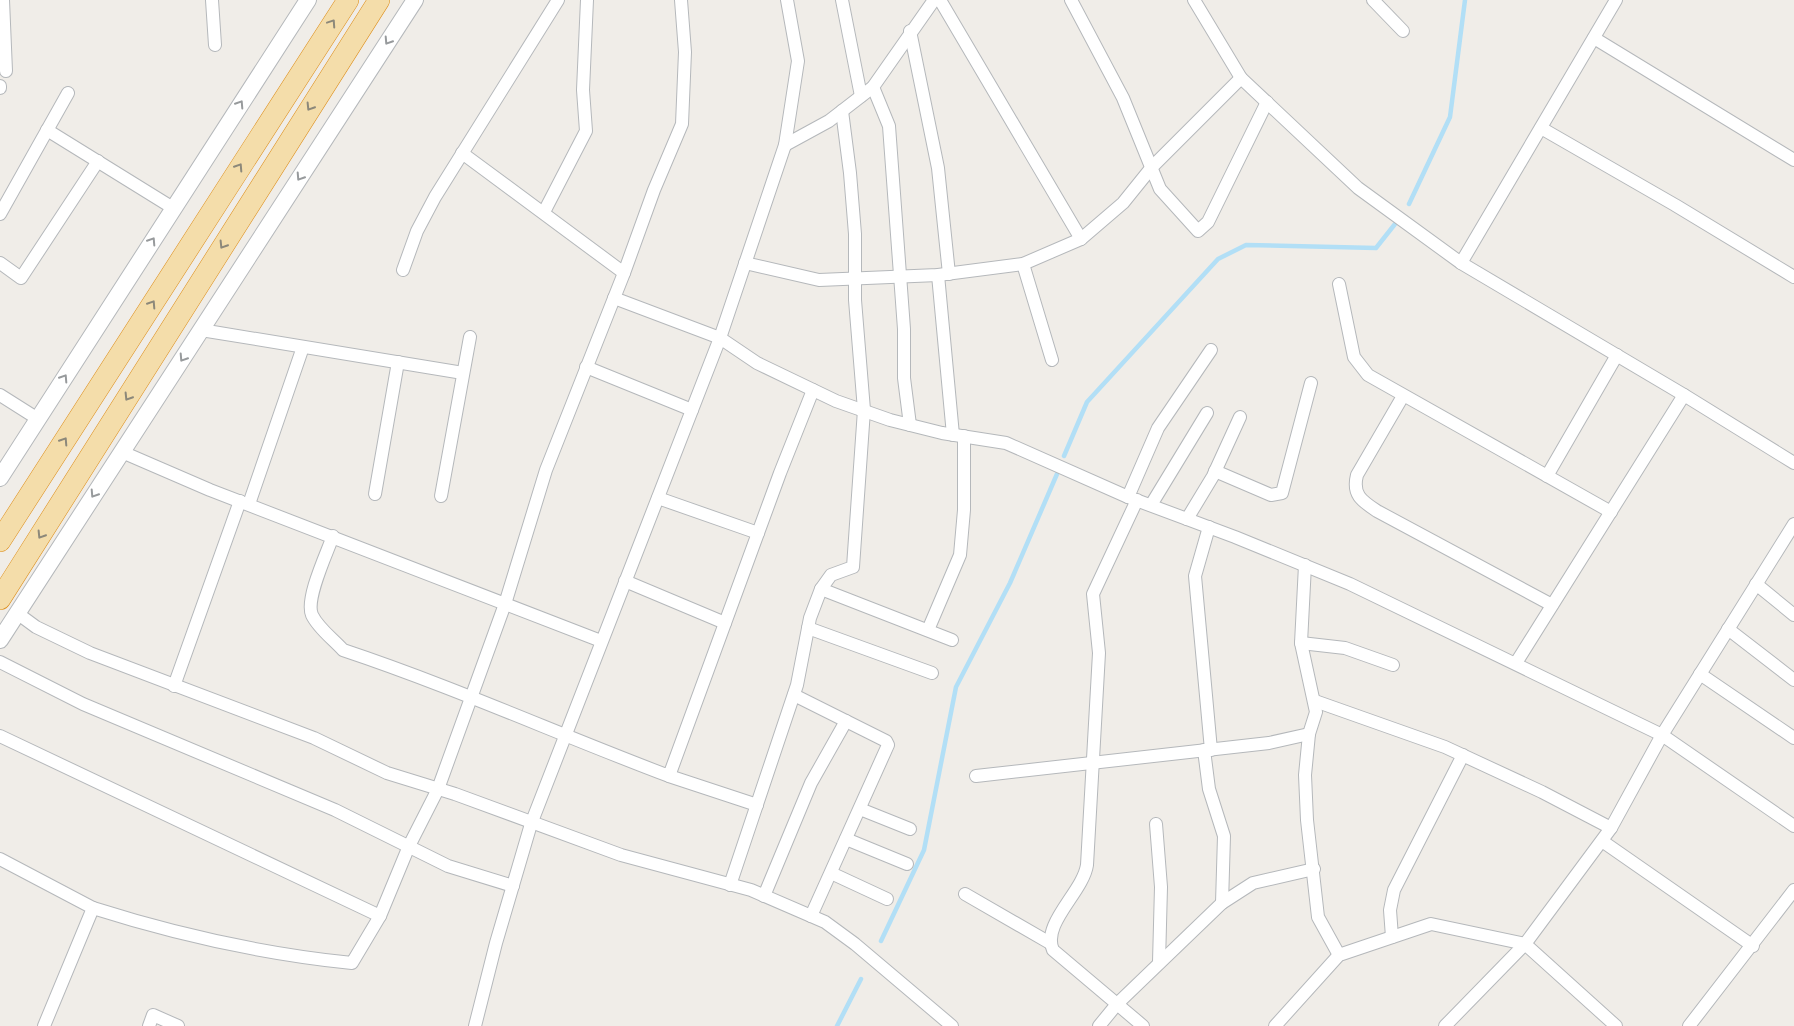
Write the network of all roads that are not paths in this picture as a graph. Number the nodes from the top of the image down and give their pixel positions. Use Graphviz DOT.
graph roads {
  1 [pos="3,0"];
  2 [pos="212,0"];
  3 [pos="308,0"];
  4 [pos="348,0"];
  5 [pos="378,0"];
  6 [pos="415,0"];
  7 [pos="587,0"];
  8 [pos="681,0"];
  9 [pos="787,0"];
  10 [pos="842,0"];
  11 [pos="934,0"];
  12 [pos="940,0"];
  13 [pos="1071,0"];
  14 [pos="1194,0"];
  15 [pos="1373,0"];
  16 [pos="1616,0"];
  17 [pos="554,1"];
  18 [pos="910,31"];
  19 [pos="1402,31"];
  20 [pos="1594,38"];
  21 [pos="215,45"];
  22 [pos="6,71"];
  23 [pos="1242,78"];
  24 [pos="873,86"];
  25 [pos="68,93"];
  26 [pos="861,96"];
  27 [pos="1267,102"];
  28 [pos="842,111"];
  29 [pos="1541,128"];
  30 [pos="47,130"];
  31 [pos="785,145"];
  32 [pos="462,153"];
  33 [pos="1794,160"];
  34 [pos="98,161"];
  35 [pos="1152,167"];
  36 [pos="173,208"];
  37 [pos="544,212"];
  38 [pos="0,214"];
  39 [pos="1081,239"];
  40 [pos="0,263"];
  41 [pos="745,263"];
  42 [pos="1461,263"];
  43 [pos="1023,264"];
  44 [pos="403,270"];
  45 [pos="624,273"];
  46 [pos="944,275"];
  47 [pos="900,277"];
  48 [pos="1794,277"];
  49 [pos="855,278"];
  50 [pos="1338,284"];
  51 [pos="614,298"];
  52 [pos="201,330"];
  53 [pos="470,337"];
  54 [pos="720,338"];
  55 [pos="302,347"];
  56 [pos="1211,350"];
  57 [pos="1617,355"];
  58 [pos="1052,360"];
  59 [pos="398,362"];
  60 [pos="586,367"];
  61 [pos="463,373"];
  62 [pos="1311,383"];
  63 [pos="813,390"];
  64 [pos="0,395"];
  65 [pos="1684,395"];
  66 [pos="1403,396"];
  67 [pos="692,410"];
  68 [pos="864,410"];
  69 [pos="1206,413"];
  70 [pos="1240,417"];
  71 [pos="38,419"];
  72 [pos="910,425"];
  73 [pos="958,436"];
  74 [pos="122,452"];
  75 [pos="1794,463"];
  76 [pos="3,466"];
  77 [pos="1216,471"];
  78 [pos="1547,476"];
  79 [pos="375,494"];
  80 [pos="441,496"];
  81 [pos="658,498"];
  82 [pos="1132,498"];
  83 [pos="245,503"];
  84 [pos="1151,505"];
  85 [pos="1611,512"];
  86 [pos="1187,519"];
  87 [pos="1794,524"];
  88 [pos="1209,527"];
  89 [pos="758,533"];
  90 [pos="333,536"];
  91 [pos="0,541"];
  92 [pos="1305,566"];
  93 [pos="625,581"];
  94 [pos="1756,584"];
  95 [pos="821,588"];
  96 [pos="0,599"];
  97 [pos="505,604"];
  98 [pos="1552,605"];
  99 [pos="17,613"];
  100 [pos="1794,615"];
  101 [pos="725,623"];
  102 [pos="808,628"];
  103 [pos="1728,629"];
  104 [pos="928,630"];
  105 [pos="0,640"];
  106 [pos="952,640"];
  107 [pos="601,641"];
  108 [pos="1301,643"];
  109 [pos="0,662"];
  110 [pos="1516,663"];
  111 [pos="1393,665"];
  112 [pos="932,673"];
  113 [pos="1700,674"];
  114 [pos="1794,680"];
  115 [pos="174,686"];
  116 [pos="794,695"];
  117 [pos="473,698"];
  118 [pos="1315,701"];
  119 [pos="846,721"];
  120 [pos="1309,734"];
  121 [pos="1662,735"];
  122 [pos="0,736"];
  123 [pos="564,736"];
  124 [pos="1794,738"];
  125 [pos="1208,750"];
  126 [pos="1463,756"];
  127 [pos="1094,763"];
  128 [pos="669,776"];
  129 [pos="976,776"];
  130 [pos="438,789"];
  131 [pos="757,805"];
  132 [pos="860,809"];
  133 [pos="531,824"];
  134 [pos="1156,824"];
  135 [pos="1794,826"];
  136 [pos="1611,828"];
  137 [pos="910,829"];
  138 [pos="846,839"];
  139 [pos="1602,841"];
  140 [pos="409,846"];
  141 [pos="0,858"];
  142 [pos="907,864"];
  143 [pos="1314,869"];
  144 [pos="831,873"];
  145 [pos="730,884"];
  146 [pos="513,886"];
  147 [pos="1794,890"];
  148 [pos="965,894"];
  149 [pos="764,896"];
  150 [pos="887,899"];
  151 [pos="1222,903"];
  152 [pos="93,908"];
  153 [pos="380,916"];
  154 [pos="811,916"];
  155 [pos="1392,937"];
  156 [pos="1050,943"];
  157 [pos="1525,944"];
  158 [pos="1753,946"];
  159 [pos="1339,955"];
  160 [pos="1159,962"];
  161 [pos="1117,1004"];
  162 [pos="44,1026"];
  163 [pos="149,1026"];
  164 [pos="178,1026"];
  165 [pos="475,1026"];
  166 [pos="952,1026"];
  167 [pos="1099,1026"];
  168 [pos="1143,1026"];
  169 [pos="1276,1026"];
  170 [pos="1445,1026"];
  171 [pos="1616,1026"];
  172 [pos="1689,1026"];
  1 -- 22 [label="street"];
  2 -- 21 [label="street"];
  36 -- 3 [label="street, one-way"];
  91 -- 4 [label="highway, one-way"];
  5 -- 96 [label="highway, one-way"];
  6 -- 52 [label="street, one-way"];
  7 -- 37 [label="street"];
  8 -- 45 [label="street"];
  9 -- 31 [label="street"];
  10 -- 26 [label="street"];
  11 -- 18 [label="street"];
  12 -- 39 [label="street"];
  13 -- 35 [label="street"];
  14 -- 23 [label="street"];
  15 -- 19 [label="street"];
  16 -- 20 [label="street"];
  17 -- 32 [label="street"];
  18 -- 24 [label="street"];
  18 -- 46 [label="street"];
  20 -- 29 [label="street"];
  20 -- 33 [label="street"];
  23 -- 27 [label="street"];
  23 -- 35 [label="street"];
  24 -- 26 [label="street"];
  24 -- 47 [label="street"];
  25 -- 30 [label="street"];
  26 -- 28 [label="street"];
  27 -- 35 [label="street"];
  27 -- 42 [label="street"];
  28 -- 31 [label="street"];
  28 -- 49 [label="street"];
  29 -- 42 [label="street"];
  29 -- 48 [label="street"];
  30 -- 34 [label="street"];
  30 -- 38 [label="street"];
  31 -- 41 [label="street"];
  32 -- 37 [label="street"];
  32 -- 44 [label="street"];
  34 -- 36 [label="street"];
  34 -- 40 [label="street"];
  35 -- 39 [label="street"];
  71 -- 36 [label="street, one-way"];
  37 -- 45 [label="street"];
  39 -- 43 [label="street"];
  41 -- 49 [label="street"];
  41 -- 54 [label="street"];
  42 -- 57 [label="street"];
  43 -- 46 [label="street"];
  43 -- 58 [label="street"];
  45 -- 51 [label="street"];
  46 -- 47 [label="street"];
  46 -- 73 [label="street"];
  47 -- 49 [label="street"];
  47 -- 72 [label="street"];
  49 -- 68 [label="street"];
  50 -- 66 [label="street"];
  51 -- 54 [label="street"];
  51 -- 60 [label="street"];
  52 -- 55 [label="street"];
  52 -- 74 [label="street, one-way"];
  53 -- 61 [label="street"];
  54 -- 63 [label="street"];
  54 -- 67 [label="street"];
  55 -- 59 [label="street"];
  55 -- 83 [label="street"];
  56 -- 82 [label="street"];
  57 -- 65 [label="street"];
  57 -- 78 [label="street"];
  59 -- 61 [label="street"];
  59 -- 79 [label="street"];
  60 -- 67 [label="street"];
  60 -- 97 [label="street"];
  61 -- 80 [label="street"];
  62 -- 77 [label="street"];
  63 -- 68 [label="street"];
  63 -- 89 [label="street"];
  64 -- 71 [label="street"];
  65 -- 75 [label="street"];
  65 -- 85 [label="street"];
  66 -- 78 [label="street"];
  66 -- 98 [label="street"];
  67 -- 81 [label="street"];
  68 -- 72 [label="street"];
  68 -- 95 [label="street"];
  69 -- 84 [label="street"];
  70 -- 77 [label="street"];
  71 -- 76 [label="street"];
  72 -- 73 [label="street"];
  73 -- 82 [label="street"];
  73 -- 104 [label="street"];
  74 -- 83 [label="street"];
  74 -- 99 [label="street, one-way"];
  77 -- 86 [label="street"];
  78 -- 85 [label="street"];
  81 -- 89 [label="street"];
  81 -- 93 [label="street"];
  82 -- 84 [label="street"];
  82 -- 127 [label="street"];
  83 -- 90 [label="street"];
  83 -- 115 [label="street"];
  84 -- 86 [label="street"];
  85 -- 98 [label="street"];
  86 -- 88 [label="street"];
  87 -- 94 [label="street"];
  88 -- 92 [label="street"];
  88 -- 125 [label="street"];
  89 -- 101 [label="street"];
  90 -- 97 [label="street"];
  90 -- 117 [label="street"];
  92 -- 108 [label="street"];
  92 -- 110 [label="street"];
  93 -- 101 [label="street"];
  93 -- 107 [label="street"];
  94 -- 100 [label="street"];
  94 -- 103 [label="street"];
  95 -- 102 [label="street"];
  95 -- 104 [label="street"];
  97 -- 107 [label="street"];
  97 -- 117 [label="street"];
  98 -- 110 [label="street"];
  99 -- 105 [label="street"];
  99 -- 115 [label="street"];
  101 -- 128 [label="street"];
  102 -- 112 [label="street"];
  102 -- 116 [label="street"];
  103 -- 113 [label="street"];
  103 -- 114 [label="street"];
  104 -- 106 [label="street"];
  107 -- 123 [label="street"];
  108 -- 111 [label="street"];
  108 -- 118 [label="street"];
  109 -- 140 [label="street"];
  110 -- 121 [label="street"];
  113 -- 121 [label="street"];
  113 -- 124 [label="street"];
  115 -- 130 [label="street"];
  116 -- 119 [label="street"];
  116 -- 131 [label="street"];
  117 -- 123 [label="street"];
  117 -- 130 [label="street"];
  118 -- 120 [label="street"];
  118 -- 126 [label="street"];
  119 -- 132 [label="street"];
  119 -- 149 [label="street"];
  120 -- 125 [label="street"];
  120 -- 143 [label="street"];
  121 -- 135 [label="street"];
  121 -- 136 [label="street"];
  122 -- 153 [label="street"];
  123 -- 128 [label="street"];
  123 -- 133 [label="street"];
  125 -- 127 [label="street"];
  125 -- 151 [label="street"];
  126 -- 136 [label="street"];
  126 -- 155 [label="street"];
  127 -- 129 [label="street"];
  127 -- 156 [label="street"];
  128 -- 131 [label="street"];
  130 -- 133 [label="street"];
  130 -- 140 [label="street"];
  131 -- 145 [label="street"];
  132 -- 137 [label="street"];
  132 -- 138 [label="street"];
  133 -- 145 [label="street"];
  133 -- 146 [label="street"];
  134 -- 160 [label="street"];
  136 -- 139 [label="street"];
  138 -- 142 [label="street"];
  138 -- 144 [label="street"];
  139 -- 157 [label="street"];
  139 -- 158 [label="street"];
  140 -- 146 [label="street"];
  140 -- 153 [label="street"];
  141 -- 152 [label="street"];
  143 -- 151 [label="street"];
  143 -- 159 [label="street"];
  144 -- 150 [label="street"];
  144 -- 154 [label="street"];
  145 -- 149 [label="street"];
  146 -- 165 [label="street"];
  147 -- 158 [label="street"];
  148 -- 156 [label="street"];
  149 -- 154 [label="street"];
  151 -- 160 [label="street"];
  152 -- 153 [label="street"];
  152 -- 162 [label="street"];
  154 -- 166 [label="street"];
  155 -- 157 [label="street"];
  155 -- 159 [label="street"];
  156 -- 161 [label="street"];
  157 -- 170 [label="street"];
  157 -- 171 [label="street"];
  158 -- 172 [label="street"];
  159 -- 169 [label="street"];
  160 -- 161 [label="street"];
  161 -- 167 [label="street"];
  161 -- 168 [label="street"];
  163 -- 164 [label="street"];
}
